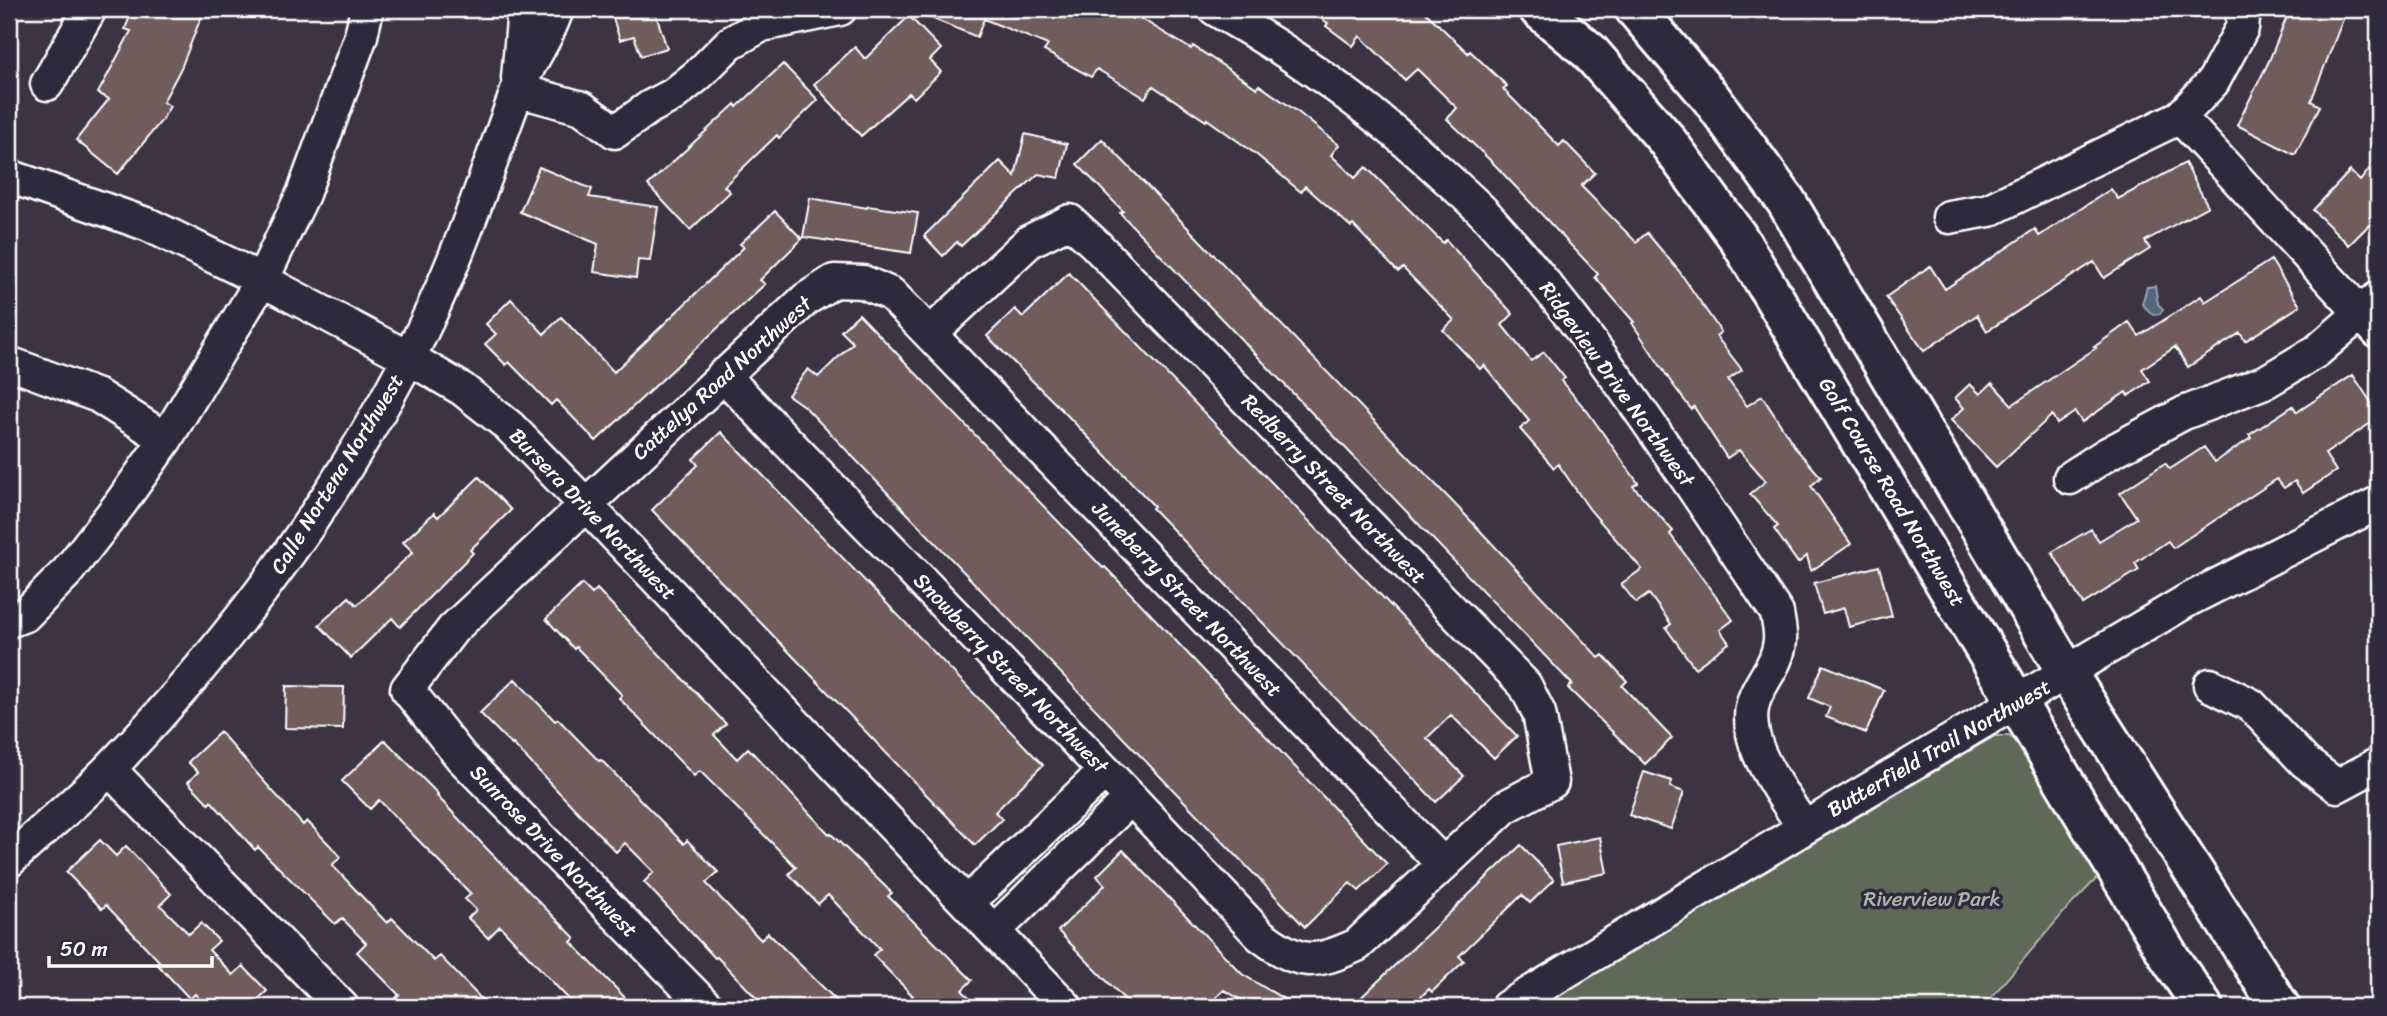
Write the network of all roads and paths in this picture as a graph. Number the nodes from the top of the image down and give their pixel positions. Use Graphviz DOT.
graph roads {
  1 [pos="89,9"];
  2 [pos="367,9"];
  3 [pos="526,9"];
  4 [pos="557,9"];
  5 [pos="840,9"];
  6 [pos="1215,9"];
  7 [pos="1539,9"];
  8 [pos="1635,9"];
  9 [pos="2244,9"];
  10 [pos="47,84"];
  11 [pos="517,90"];
  12 [pos="2180,117"];
  13 [pos="9,176"];
  14 [pos="1949,217"];
  15 [pos="262,280"];
  16 [pos="2373,315"];
  17 [pos="932,333"];
  18 [pos="409,358"];
  19 [pos="9,362"];
  20 [pos="723,375"];
  21 [pos="166,439"];
  22 [pos="2070,478"];
  23 [pos="2378,503"];
  24 [pos="586,505"];
  25 [pos="9,621"];
  26 [pos="2067,673"];
  27 [pos="2210,685"];
  28 [pos="407,689"];
  29 [pos="2018,701"];
  30 [pos="2378,764"];
  31 [pos="108,769"];
  32 [pos="1105,771"];
  33 [pos="1131,799"];
  34 [pos="1804,828"];
  35 [pos="9,861"];
  36 [pos="1442,863"];
  37 [pos="967,903"];
  38 [pos="994,931"];
  39 [pos="342,1007"];
  40 [pos="707,1007"];
  41 [pos="1066,1007"];
  42 [pos="1507,1007"];
  43 [pos="2203,1007"];
  44 [pos="2280,1007"];
  1 -- 10 [label="street"];
  2 -- 15 [label="street"];
  3 -- 11 [label="street, Calle Nortena Northwest"];
  4 -- 11 [label="street, Calle Nortena Northwest"];
  5 -- 11 [label="street"];
  6 -- 34 [label="street, Ridgeview Drive Northwest"];
  7 -- 29 [label="main road, Golf Course Road Northwest"];
  8 -- 26 [label="main road"];
  9 -- 12 [label="street"];
  11 -- 18 [label="street, Calle Nortena Northwest"];
  12 -- 14 [label="street"];
  12 -- 16 [label="street"];
  13 -- 15 [label="street, Bursera Drive Northwest"];
  15 -- 18 [label="street, Bursera Drive Northwest"];
  15 -- 21 [label="street"];
  16 -- 22 [label="street"];
  17 -- 20 [label="street, Cattelya Road Northwest"];
  17 -- 36 [label="street, Juneberry Street Northwest"];
  17 -- 36 [label="street, Redberry Street Northwest"];
  18 -- 24 [label="street, Bursera Drive Northwest"];
  18 -- 31 [label="street, Calle Nortena Northwest"];
  19 -- 21 [label="street"];
  20 -- 24 [label="street, Cattelya Road Northwest"];
  20 -- 32 [label="street, Snowberry Street Northwest"];
  21 -- 25 [label="street"];
  23 -- 26 [label="street, Butterfield Trail Northwest"];
  24 -- 28 [label="street, Cattelya Road Northwest"];
  24 -- 37 [label="street, Bursera Drive Northwest"];
  26 -- 29 [label="street, Butterfield Trail Northwest"];
  26 -- 44 [label="main road"];
  27 -- 30 [label="street"];
  28 -- 40 [label="street, Sunrose Drive Northwest"];
  29 -- 34 [label="street, Butterfield Trail Northwest"];
  29 -- 43 [label="main road, Golf Course Road Northwest"];
  31 -- 35 [label="street, Calle Nortena Northwest"];
  31 -- 39 [label="street"];
  32 -- 33 [label="street, Snowberry Street Northwest"];
  32 -- 37 [label="street"];
  33 -- 36 [label="street, Snowberry Street Northwest"];
  33 -- 38 [label="street"];
  34 -- 42 [label="street, Butterfield Trail Northwest"];
  37 -- 38 [label="street, Bursera Drive Northwest"];
  38 -- 41 [label="street, Bursera Drive Northwest"];
}
